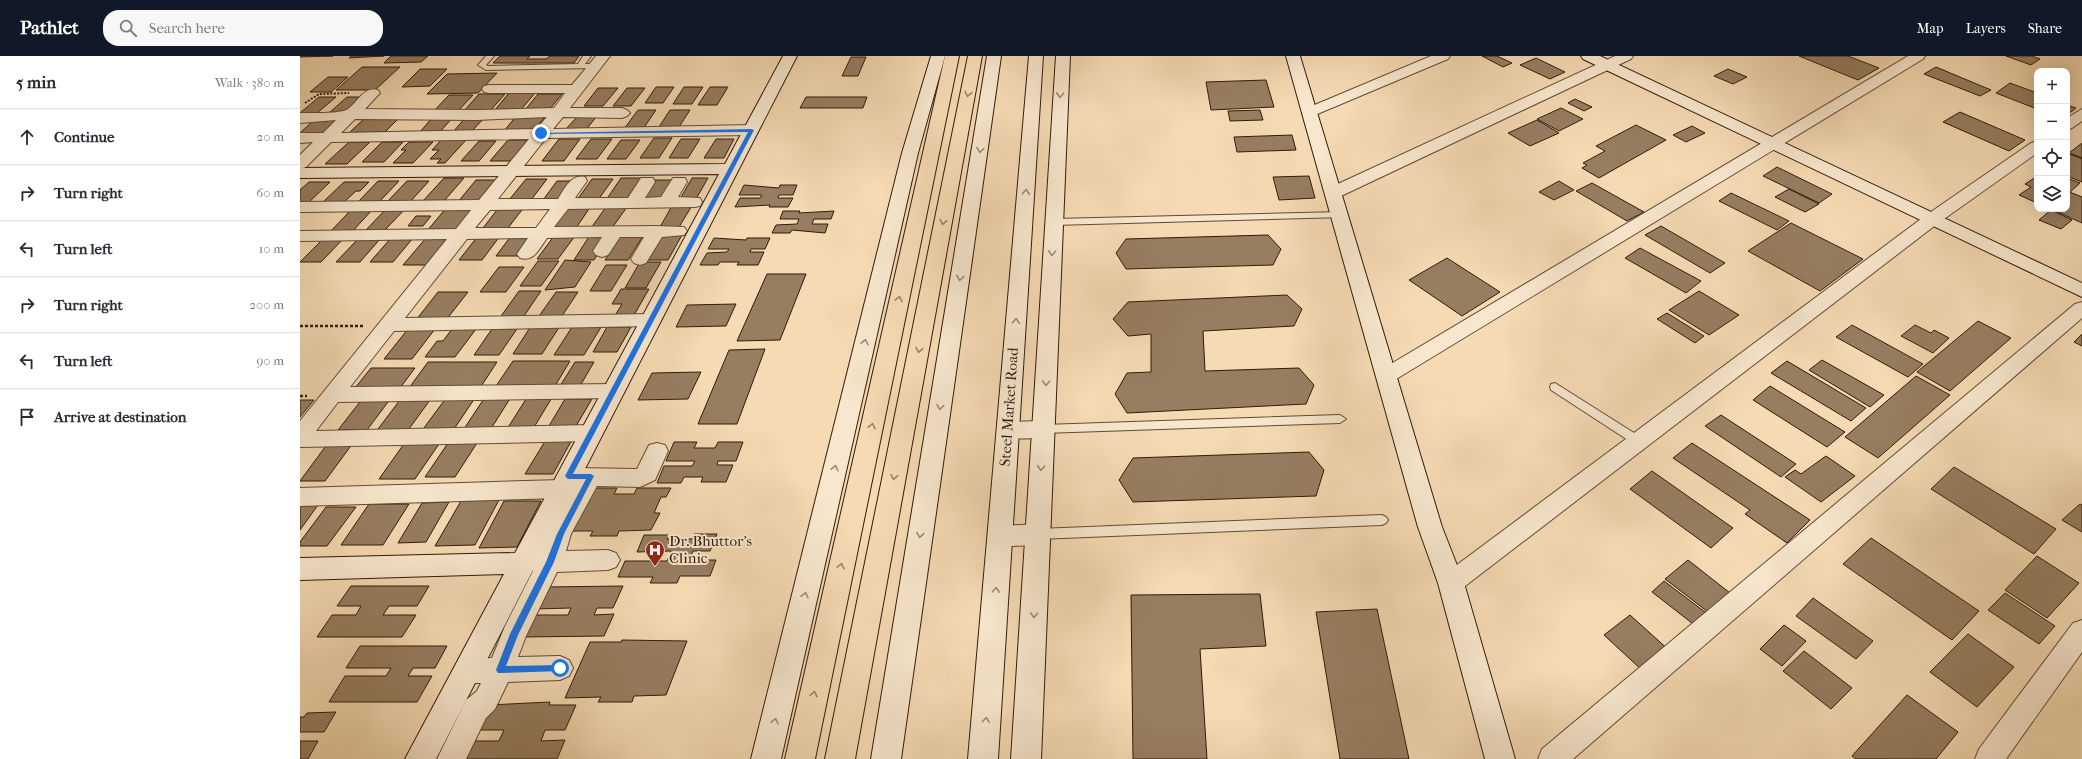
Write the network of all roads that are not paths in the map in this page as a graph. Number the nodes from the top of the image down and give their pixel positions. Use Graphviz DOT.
graph roads {
  1 [pos="490,56"];
  2 [pos="790,56"];
  3 [pos="938,56"];
  4 [pos="952,56"];
  5 [pos="975,56"];
  6 [pos="994,56"];
  7 [pos="1036,56"];
  8 [pos="1063,56"];
  9 [pos="1293,56"];
  10 [pos="1442,56"];
  11 [pos="1588,56"];
  12 [pos="1626,56"];
  13 [pos="1918,56"];
  14 [pos="591,61"];
  15 [pos="1607,65"];
  16 [pos="489,89"];
  17 [pos="576,89"];
  18 [pos="373,93"];
  19 [pos="558,112"];
  20 [pos="1310,112"];
  21 [pos="622,113"];
  22 [pos="352,114"];
  23 [pos="2082,114"];
  24 [pos="300,118"];
  25 [pos="2070,123"];
  26 [pos="751,130"];
  27 [pos="541,133"];
  28 [pos="329,137"];
  29 [pos="300,138"];
  30 [pos="1772,144"];
  31 [pos="2034,148"];
  32 [pos="300,164"];
  33 [pos="731,169"];
  34 [pos="511,171"];
  35 [pos="300,173"];
  36 [pos="579,181"];
  37 [pos="647,182"];
  38 [pos="679,182"];
  39 [pos="1334,193"];
  40 [pos="666,202"];
  41 [pos="694,202"];
  42 [pos="633,203"];
  43 [pos="562,204"];
  44 [pos="483,205"];
  45 [pos="300,207"];
  46 [pos="1341,215"];
  47 [pos="1931,220"];
  48 [pos="1054,222"];
  49 [pos="656,231"];
  50 [pos="678,231"];
  51 [pos="614,232"];
  52 [pos="541,233"];
  53 [pos="462,234"];
  54 [pos="300,236"];
  55 [pos="602,251"];
  56 [pos="526,254"];
  57 [pos="640,259"];
  58 [pos="2082,291"];
  59 [pos="2082,308"];
  60 [pos="650,320"];
  61 [pos="388,325"];
  62 [pos="1386,376"];
  63 [pos="1555,387"];
  64 [pos="613,391"];
  65 [pos="333,395"];
  66 [pos="1340,419"];
  67 [pos="1043,429"];
  68 [pos="1008,430"];
  69 [pos="591,433"];
  70 [pos="300,437"];
  71 [pos="1638,441"];
  72 [pos="657,451"];
  73 [pos="573,481"];
  74 [pos="300,497"];
  75 [pos="1382,520"];
  76 [pos="1038,534"];
  77 [pos="1000,536"];
  78 [pos="608,560"];
  79 [pos="550,562"];
  80 [pos="523,563"];
  81 [pos="300,570"];
  82 [pos="1451,583"];
  83 [pos="2082,631"];
  84 [pos="560,668"];
  85 [pos="500,670"];
  86 [pos="466,671"];
  87 [pos="420,759"];
  88 [pos="451,759"];
  89 [pos="766,759"];
  90 [pos="800,759"];
  91 [pos="840,759"];
  92 [pos="886,759"];
  93 [pos="983,759"];
  94 [pos="1026,759"];
  95 [pos="1500,759"];
  96 [pos="1552,759"];
  97 [pos="1989,759"];
  1 -- 14 [label="lane"];
  2 -- 26 [label="street"];
  89 -- 3 [label="street, one-way"];
  90 -- 4 [label="highway, one-way"];
  5 -- 91 [label="highway, one-way"];
  6 -- 92 [label="street, one-way"];
  68 -- 7 [label="street, Steel Market Road, one-way"];
  8 -- 48 [label="street, one-way"];
  9 -- 20 [label="street"];
  10 -- 20 [label="street"];
  11 -- 15 [label="street"];
  12 -- 15 [label="street"];
  13 -- 30 [label="street"];
  14 -- 17 [label="street"];
  15 -- 30 [label="street"];
  15 -- 39 [label="street"];
  16 -- 17 [label="street"];
  17 -- 19 [label="street"];
  18 -- 22 [label="street"];
  19 -- 21 [label="street"];
  19 -- 22 [label="street"];
  19 -- 27 [label="street"];
  20 -- 39 [label="street"];
  22 -- 24 [label="street"];
  22 -- 28 [label="street"];
  23 -- 25 [label="street"];
  26 -- 27 [label="street"];
  26 -- 33 [label="street"];
  27 -- 28 [label="street"];
  27 -- 34 [label="street"];
  28 -- 29 [label="street"];
  28 -- 32 [label="street"];
  30 -- 47 [label="street"];
  30 -- 62 [label="street"];
  31 -- 47 [label="street"];
  33 -- 34 [label="street"];
  33 -- 60 [label="street"];
  34 -- 35 [label="street"];
  34 -- 44 [label="street"];
  36 -- 43 [label="street"];
  37 -- 42 [label="street"];
  38 -- 40 [label="street"];
  39 -- 46 [label="street"];
  40 -- 41 [label="street"];
  40 -- 42 [label="street"];
  42 -- 43 [label="street"];
  43 -- 44 [label="street"];
  43 -- 52 [label="street"];
  44 -- 45 [label="street"];
  44 -- 53 [label="street"];
  46 -- 48 [label="lane"];
  46 -- 62 [label="street"];
  47 -- 58 [label="street"];
  47 -- 71 [label="street"];
  48 -- 67 [label="street, one-way"];
  49 -- 50 [label="street"];
  49 -- 51 [label="street"];
  49 -- 57 [label="street"];
  51 -- 52 [label="street"];
  51 -- 55 [label="street"];
  52 -- 53 [label="street"];
  52 -- 56 [label="street"];
  53 -- 54 [label="street"];
  53 -- 61 [label="street"];
  59 -- 96 [label="street"];
  60 -- 61 [label="street"];
  60 -- 64 [label="street"];
  61 -- 65 [label="street"];
  62 -- 82 [label="street"];
  63 -- 71 [label="lane"];
  64 -- 65 [label="street"];
  64 -- 69 [label="street"];
  65 -- 70 [label="street"];
  66 -- 67 [label="lane"];
  67 -- 68 [label="street"];
  67 -- 76 [label="street, one-way"];
  68 -- 77 [label="street, Steel Market Road"];
  69 -- 70 [label="street"];
  69 -- 73 [label="street"];
  71 -- 82 [label="street"];
  72 -- 73 [label="street"];
  73 -- 74 [label="street"];
  73 -- 79 [label="street"];
  73 -- 80 [label="street"];
  75 -- 76 [label="lane"];
  76 -- 77 [label="street"];
  76 -- 94 [label="street, one-way"];
  93 -- 77 [label="street, Steel Market Road, one-way"];
  78 -- 79 [label="street"];
  79 -- 80 [label="street"];
  79 -- 85 [label="street"];
  80 -- 81 [label="street"];
  80 -- 86 [label="street"];
  82 -- 95 [label="street"];
  83 -- 97 [label="street"];
  84 -- 85 [label="street"];
  85 -- 86 [label="street"];
  85 -- 88 [label="street"];
  86 -- 87 [label="street"];
}
